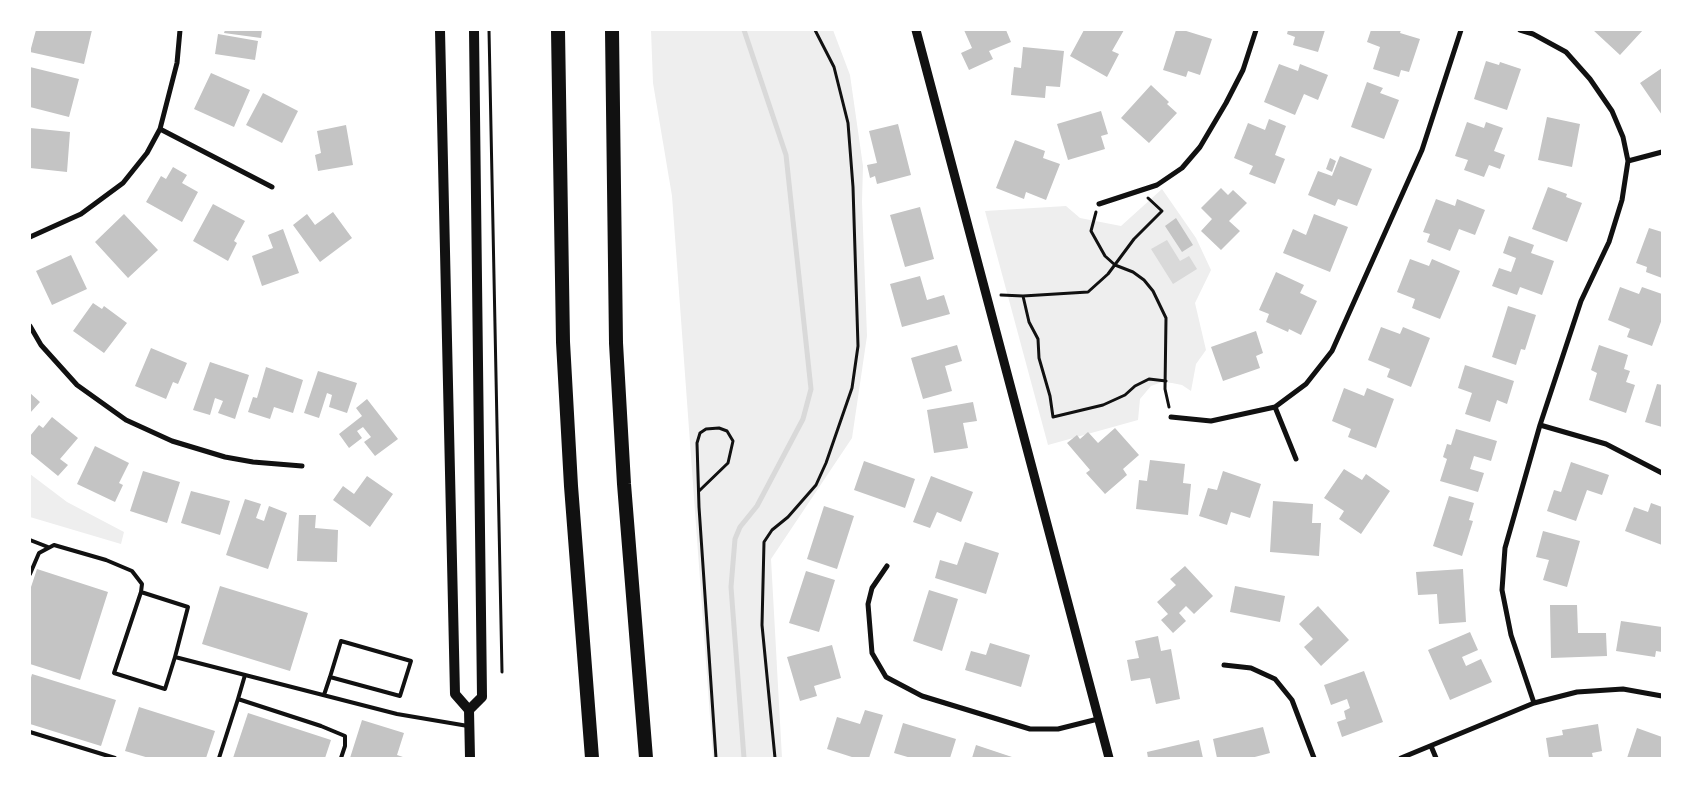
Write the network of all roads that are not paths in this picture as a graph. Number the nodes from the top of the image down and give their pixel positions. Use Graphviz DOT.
graph roads {
  1 [pos="180,30"];
  2 [pos="440,30"];
  3 [pos="474,30"];
  4 [pos="558,30"];
  5 [pos="612,30"];
  6 [pos="916,30"];
  7 [pos="1256,30"];
  8 [pos="1461,30"];
  9 [pos="1520,30"];
  10 [pos="160,129"];
  11 [pos="1662,152"];
  12 [pos="1628,161"];
  13 [pos="272,187"];
  14 [pos="1099,204"];
  15 [pos="30,237"];
  16 [pos="30,326"];
  17 [pos="1275,407"];
  18 [pos="1170,417"];
  19 [pos="1540,425"];
  20 [pos="1296,459"];
  21 [pos="302,466"];
  22 [pos="1662,473"];
  23 [pos="30,540"];
  24 [pos="48,547"];
  25 [pos="887,566"];
  26 [pos="30,574"];
  27 [pos="141,592"];
  28 [pos="174,657"];
  29 [pos="1224,665"];
  30 [pos="245,675"];
  31 [pos="330,677"];
  32 [pos="324,695"];
  33 [pos="1662,696"];
  34 [pos="238,699"];
  35 [pos="1534,703"];
  36 [pos="469,710"];
  37 [pos="1098,719"];
  38 [pos="470,727"];
  39 [pos="30,732"];
  40 [pos="1431,746"];
  41 [pos="115,758"];
  42 [pos="219,758"];
  43 [pos="341,758"];
  44 [pos="470,758"];
  45 [pos="592,758"];
  46 [pos="646,758"];
  47 [pos="1109,758"];
  48 [pos="1314,758"];
  49 [pos="1401,758"];
  50 [pos="1436,758"];
  1 -- 10 [label="street"];
  2 -- 36 [label="main road"];
  3 -- 36 [label="main road"];
  4 -- 45 [label="highway"];
  5 -- 46 [label="highway"];
  6 -- 37 [label="street"];
  7 -- 14 [label="street"];
  8 -- 17 [label="street"];
  9 -- 12 [label="street"];
  10 -- 13 [label="street"];
  10 -- 15 [label="street"];
  11 -- 12 [label="street"];
  12 -- 19 [label="street"];
  16 -- 21 [label="street"];
  17 -- 18 [label="street"];
  17 -- 20 [label="street"];
  19 -- 22 [label="street"];
  19 -- 35 [label="street"];
  23 -- 24 [label="lane"];
  24 -- 26 [label="lane"];
  24 -- 27 [label="lane"];
  25 -- 37 [label="street"];
  27 -- 28 [label="lane"];
  27 -- 28 [label="lane"];
  28 -- 30 [label="lane"];
  29 -- 48 [label="street"];
  30 -- 32 [label="lane"];
  30 -- 34 [label="lane"];
  31 -- 31 [label="lane"];
  31 -- 32 [label="lane"];
  32 -- 38 [label="lane"];
  33 -- 35 [label="street"];
  34 -- 42 [label="lane"];
  34 -- 43 [label="lane"];
  35 -- 40 [label="street"];
  36 -- 38 [label="main road"];
  37 -- 47 [label="street"];
  38 -- 44 [label="main road"];
  39 -- 41 [label="lane"];
  40 -- 49 [label="street"];
  40 -- 50 [label="street"];
}
